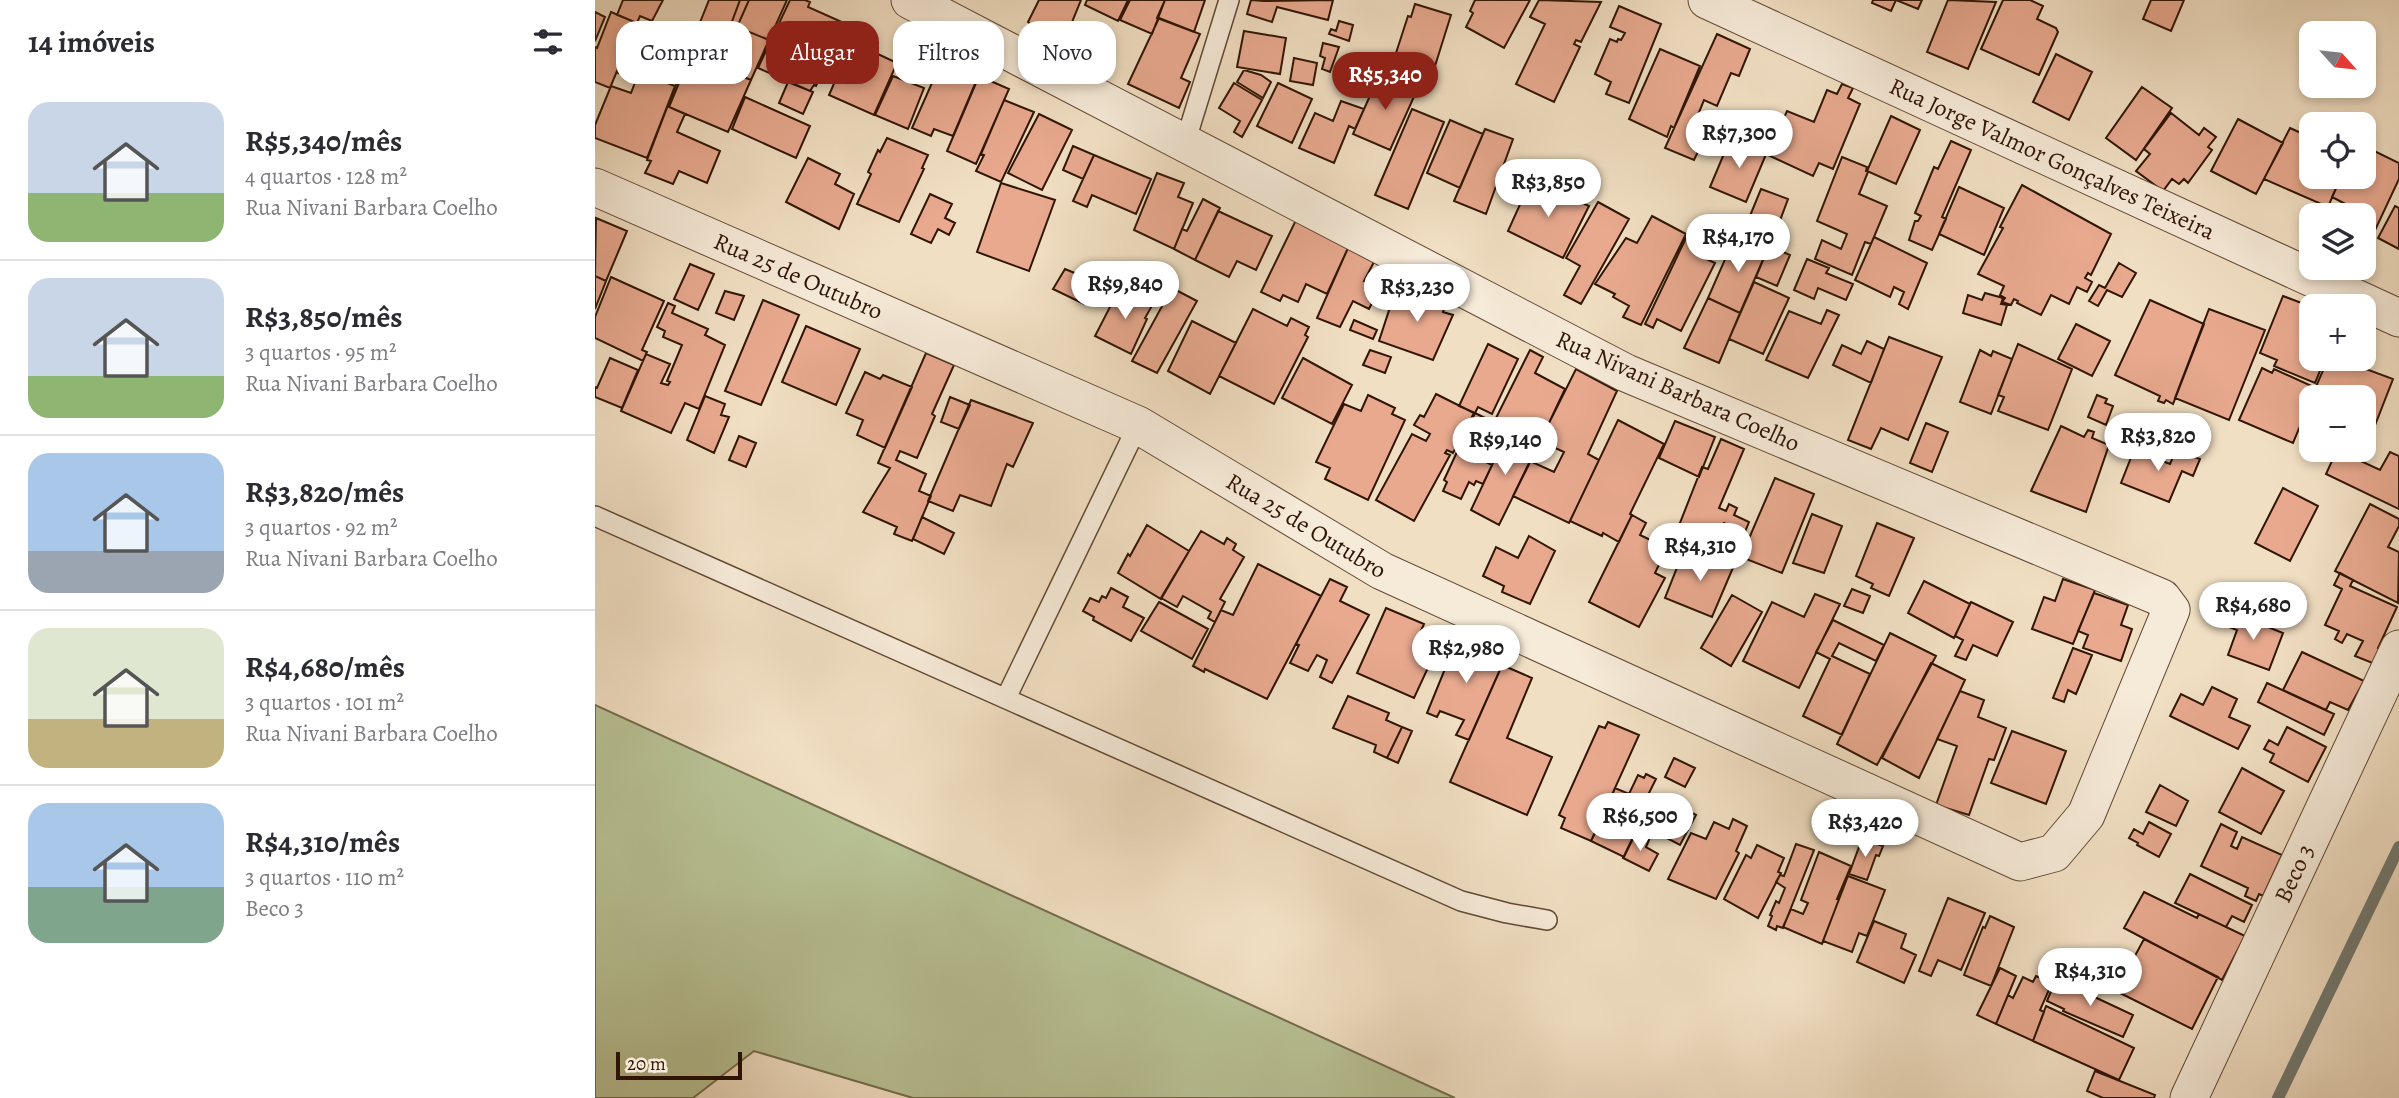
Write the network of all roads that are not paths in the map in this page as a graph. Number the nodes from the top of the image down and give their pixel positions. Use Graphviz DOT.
graph roads {
  1 [pos="910,0"];
  2 [pos="1229,0"];
  3 [pos="1707,0"];
  4 [pos="1185,143"];
  5 [pos="595,187"];
  6 [pos="2399,318"];
  7 [pos="1138,425"];
  8 [pos="595,516"];
  9 [pos="2399,649"];
  10 [pos="1006,698"];
  11 [pos="2020,862"];
  12 [pos="1548,919"];
  13 [pos="2189,1098"];
  1 -- 4 [label="street, Rua Nivani Barbara Coelho"];
  2 -- 4 [label="lane"];
  3 -- 6 [label="street, Rua Jorge Valmor Gonçalves Teixeira"];
  4 -- 11 [label="street, Rua Nivani Barbara Coelho"];
  5 -- 7 [label="street, Rua 25 de Outubro"];
  7 -- 10 [label="lane"];
  7 -- 11 [label="street, Rua 25 de Outubro"];
  8 -- 10 [label="lane"];
  9 -- 13 [label="street, Beco 3"];
  10 -- 12 [label="lane"];
}
